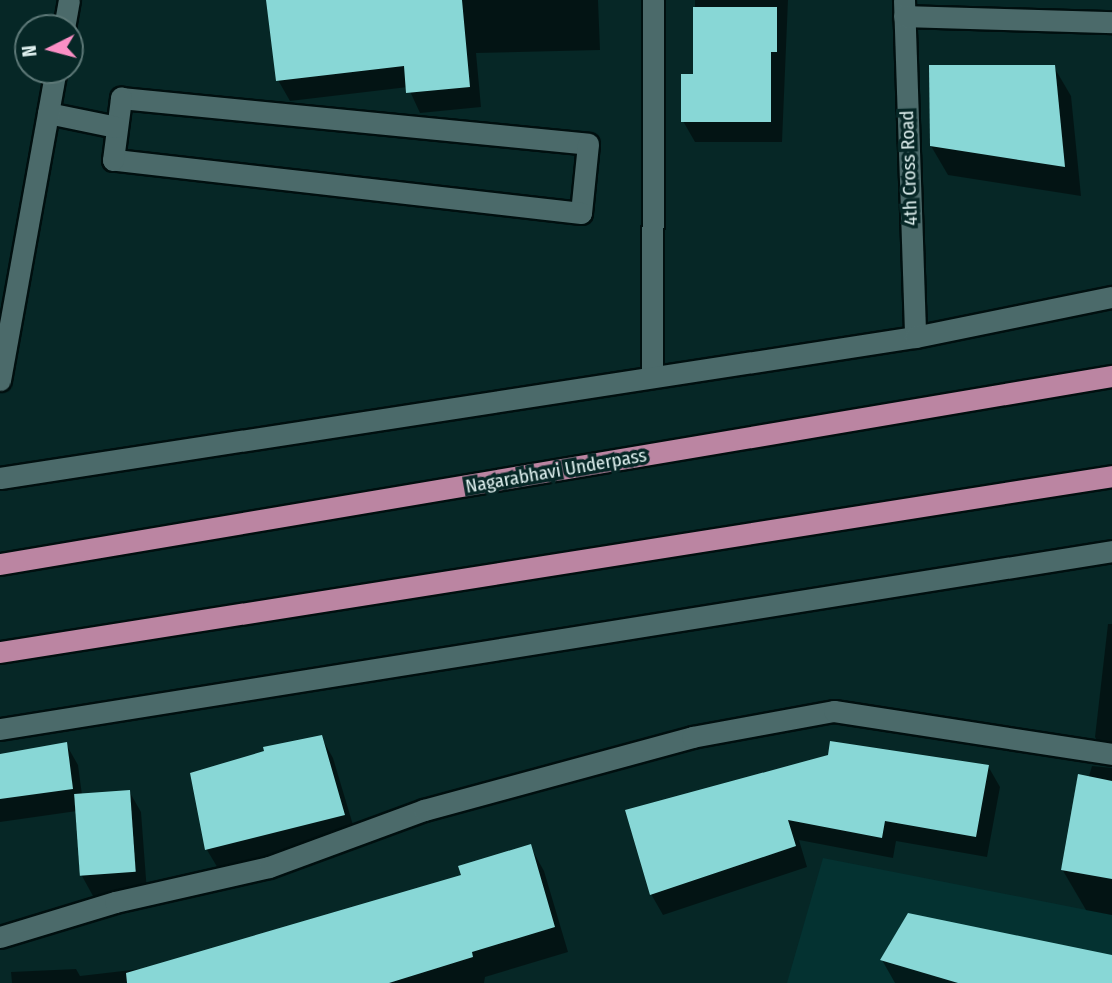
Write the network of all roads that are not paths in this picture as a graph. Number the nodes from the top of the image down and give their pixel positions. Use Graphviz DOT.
graph roads {
  1 [pos="653,0"];
  2 [pos="904,8"];
  3 [pos="1112,23"];
  4 [pos="53,84"];
  5 [pos="48,113"];
  6 [pos="116,127"];
  7 [pos="1112,298"];
  8 [pos="915,337"];
  9 [pos="652,376"];
  10 [pos="1112,376"];
  11 [pos="0,380"];
  12 [pos="1112,476"];
  13 [pos="0,478"];
  14 [pos="1112,551"];
  15 [pos="0,564"];
  16 [pos="0,652"];
  17 [pos="0,729"];
  18 [pos="1112,754"];
  19 [pos="0,937"];
  1 -- 9 [label="street"];
  2 -- 3 [label="street"];
  2 -- 8 [label="street, 4th Cross Road"];
  4 -- 5 [label="street"];
  5 -- 6 [label="street"];
  5 -- 11 [label="street"];
  6 -- 6 [label="street"];
  7 -- 8 [label="street"];
  8 -- 9 [label="street"];
  9 -- 13 [label="street"];
  10 -- 15 [label="highway, Nagarabhavi Underpass"];
  12 -- 16 [label="highway"];
  14 -- 17 [label="street"];
  18 -- 19 [label="street"];
}
